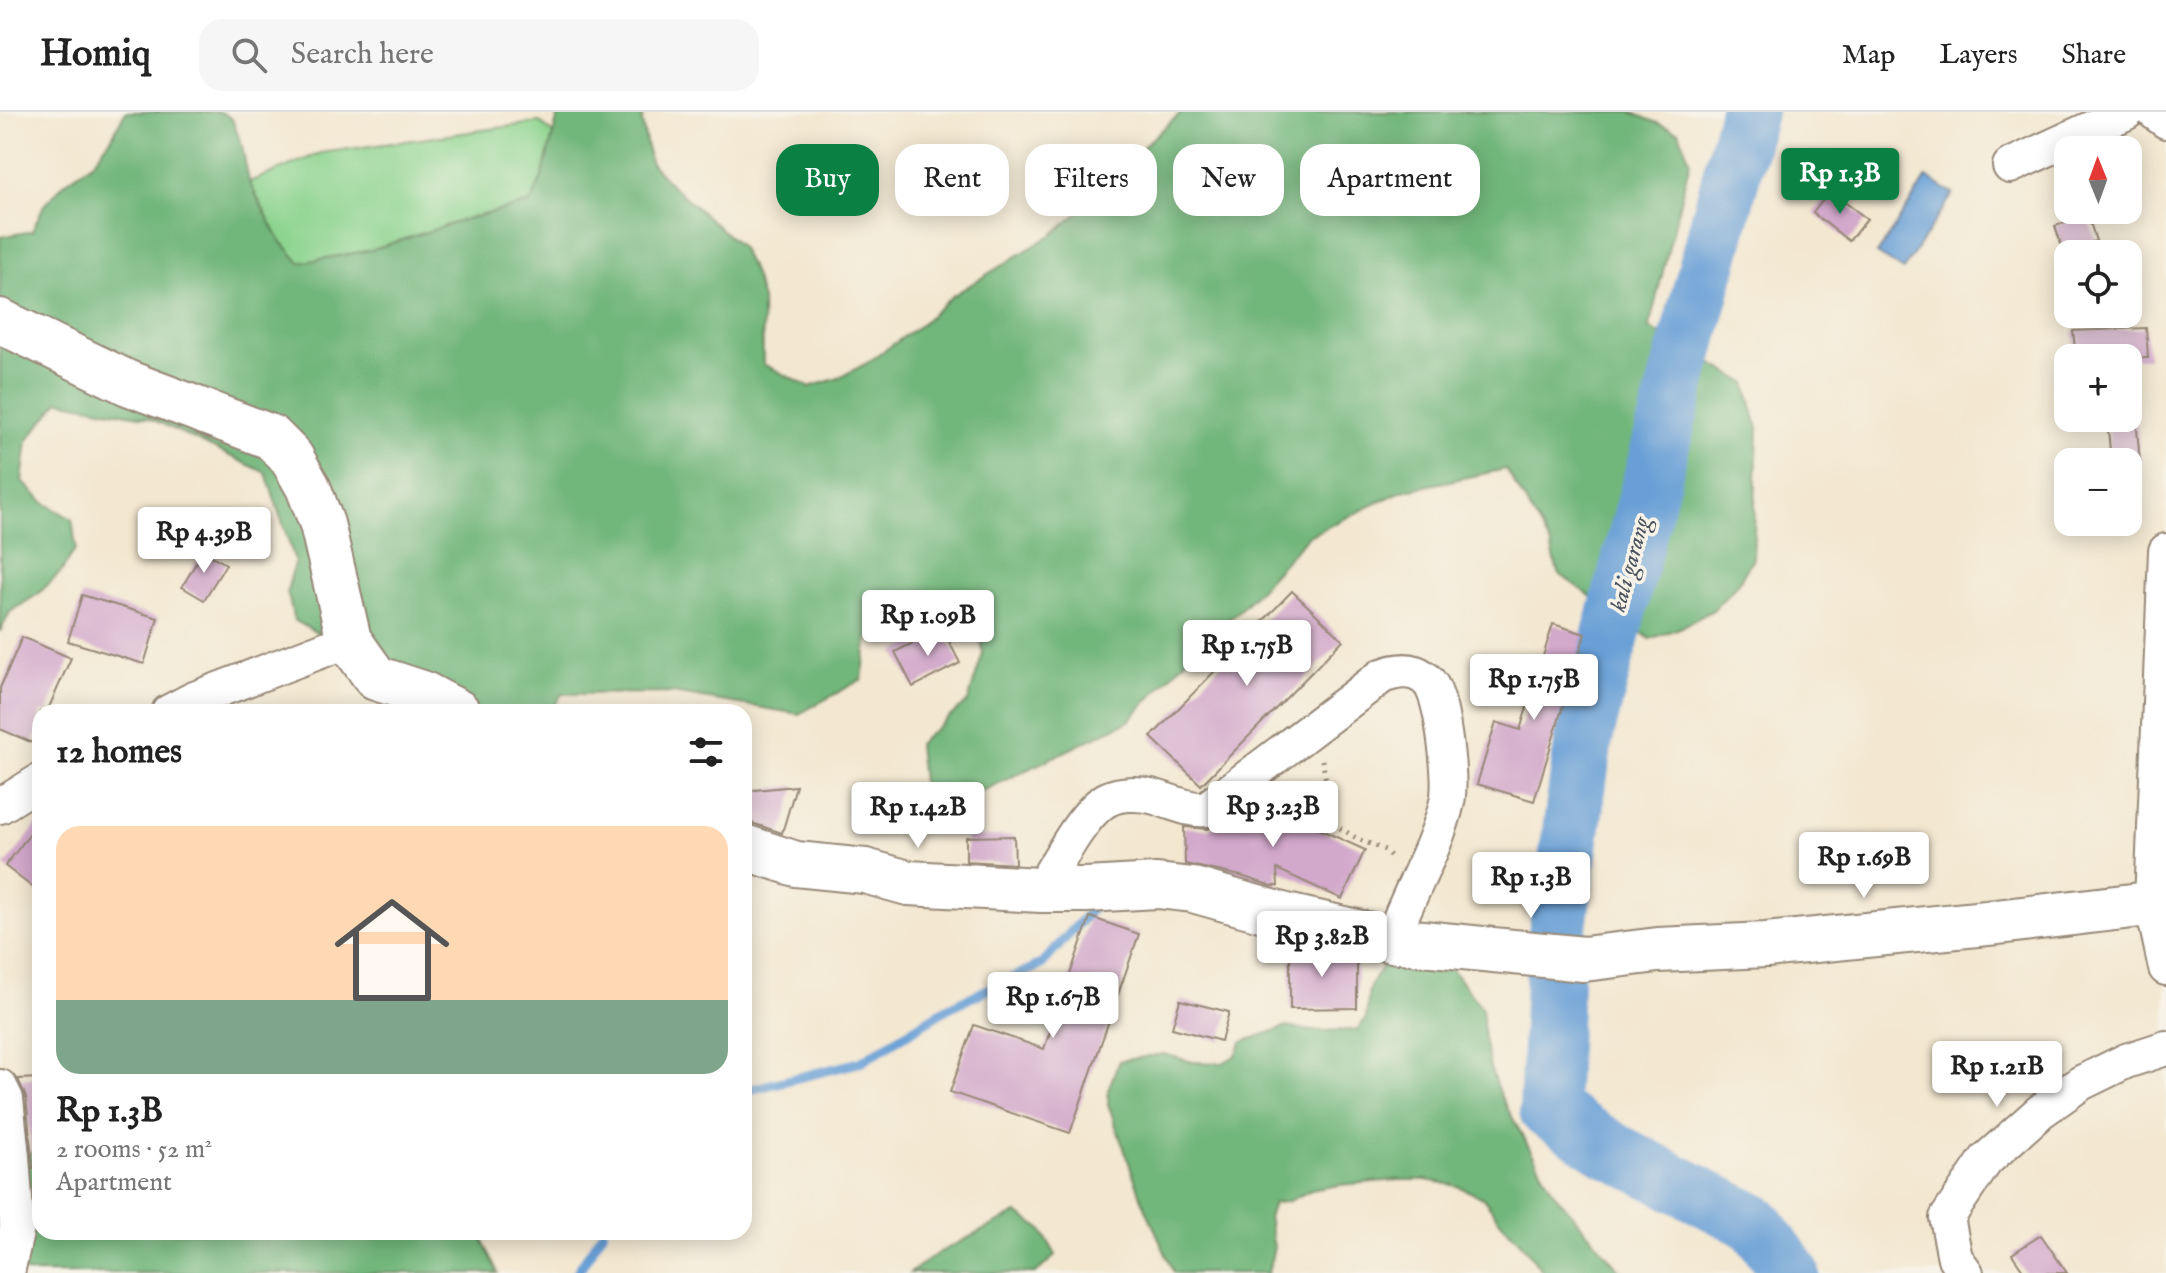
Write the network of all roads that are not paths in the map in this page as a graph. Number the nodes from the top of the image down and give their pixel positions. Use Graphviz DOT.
graph roads {
  1 [pos="2127,112"];
  2 [pos="2154,112"];
  3 [pos="2166,121"];
  4 [pos="2010,166"];
  5 [pos="0,321"];
  6 [pos="2166,551"];
  7 [pos="349,640"];
  8 [pos="184,704"];
  9 [pos="443,704"];
  10 [pos="32,786"];
  11 [pos="0,806"];
  12 [pos="752,850"];
  13 [pos="1041,890"];
  14 [pos="2159,902"];
  15 [pos="1396,929"];
  16 [pos="2166,968"];
  17 [pos="2166,1048"];
  18 [pos="2,1095"];
  19 [pos="1954,1268"];
  20 [pos="7,1273"];
  1 -- 4 [label="street"];
  2 -- 3 [label="street"];
  5 -- 7 [label="street"];
  6 -- 14 [label="street"];
  7 -- 8 [label="street"];
  7 -- 9 [label="street"];
  10 -- 11 [label="street"];
  12 -- 13 [label="street"];
  13 -- 15 [label="street"];
  13 -- 15 [label="street"];
  14 -- 15 [label="street"];
  14 -- 16 [label="street"];
  17 -- 19 [label="street"];
  18 -- 20 [label="street"];
}
